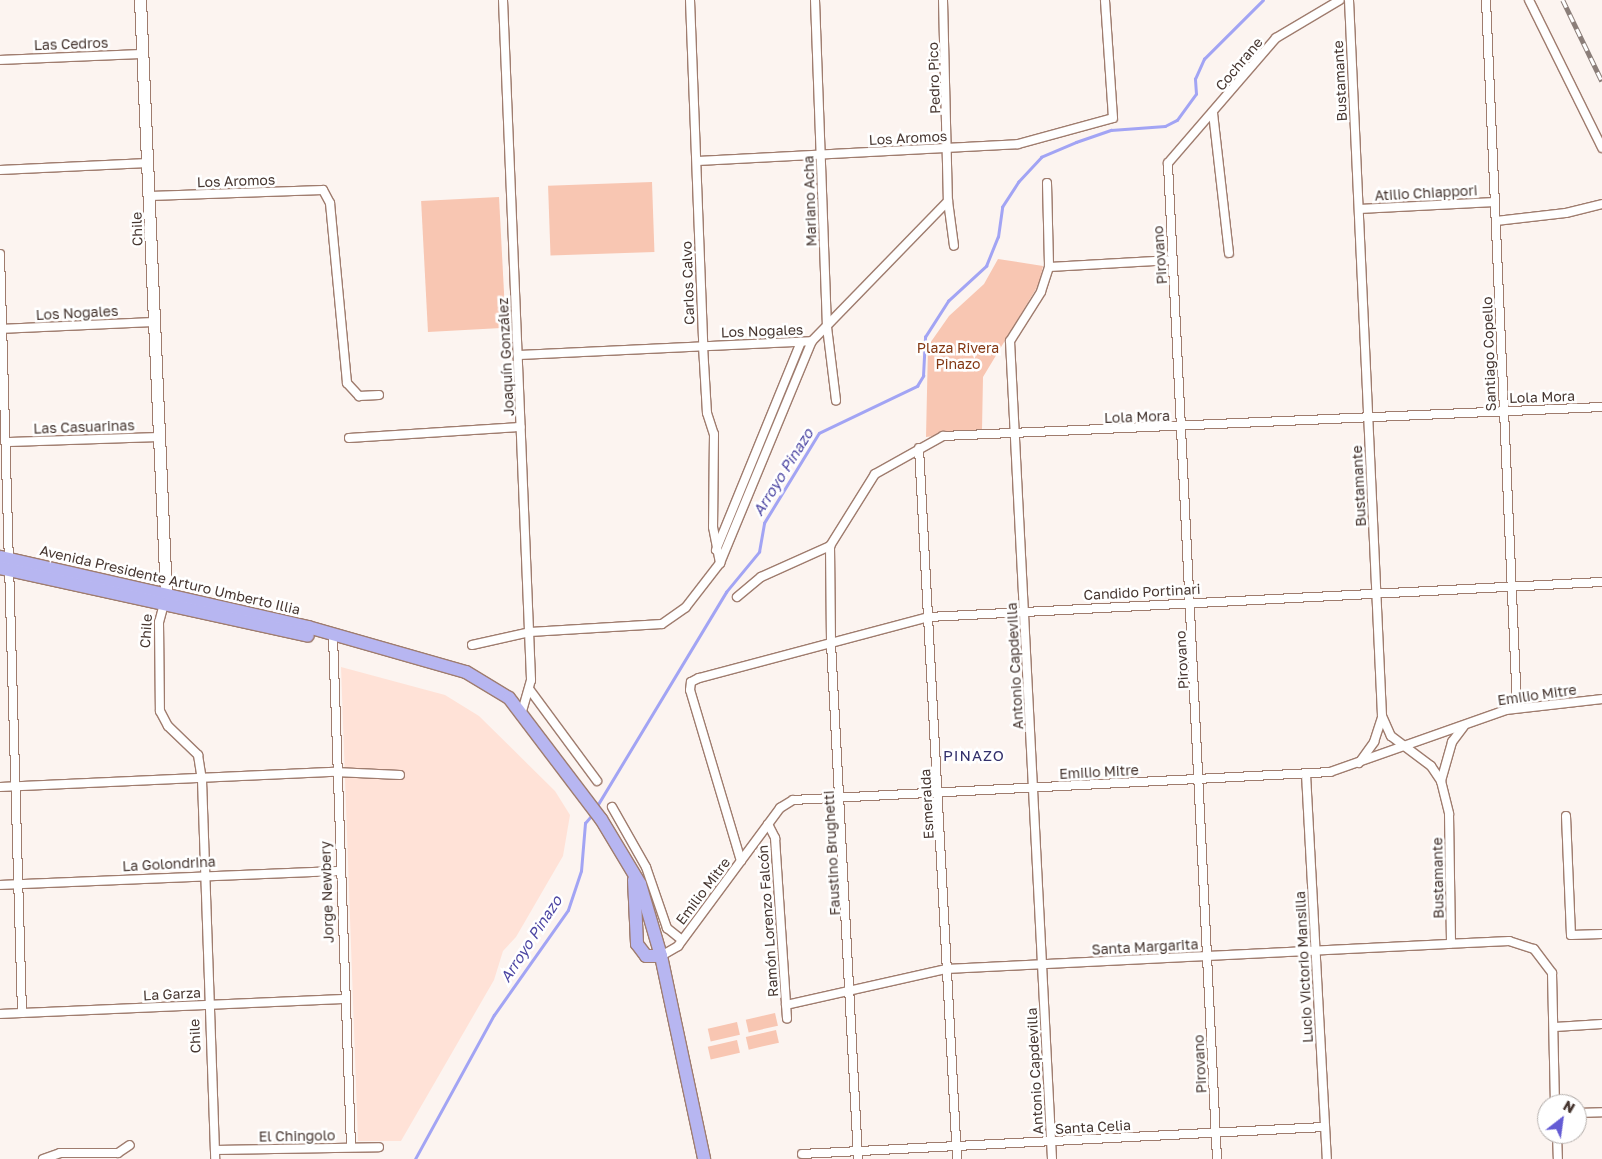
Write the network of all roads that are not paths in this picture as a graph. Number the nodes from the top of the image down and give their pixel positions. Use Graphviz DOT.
graph roads {
  1 [pos="140,0"];
  2 [pos="503,0"];
  3 [pos="690,0"];
  4 [pos="815,0"];
  5 [pos="943,0"];
  6 [pos="1105,0"];
  7 [pos="1340,0"];
  8 [pos="1349,0"];
  9 [pos="1486,0"];
  10 [pos="1529,0"];
  11 [pos="143,54"];
  12 [pos="0,60"];
  13 [pos="1213,113"];
  14 [pos="948,148"];
  15 [pos="1602,148"];
  16 [pos="821,155"];
  17 [pos="1169,159"];
  18 [pos="697,161"];
  19 [pos="148,163"];
  20 [pos="0,170"];
  21 [pos="1047,183"];
  22 [pos="150,196"];
  23 [pos="948,201"];
  24 [pos="1495,202"];
  25 [pos="1602,204"];
  26 [pos="1359,209"];
  27 [pos="1496,221"];
  28 [pos="954,246"];
  29 [pos="1229,253"];
  30 [pos="0,254"];
  31 [pos="1173,260"];
  32 [pos="1049,267"];
  33 [pos="155,322"];
  34 [pos="827,327"];
  35 [pos="2,329"];
  36 [pos="812,341"];
  37 [pos="801,342"];
  38 [pos="703,346"];
  39 [pos="518,355"];
  40 [pos="379,394"];
  41 [pos="836,400"];
  42 [pos="1602,407"];
  43 [pos="1504,411"];
  44 [pos="1368,416"];
  45 [pos="522,427"];
  46 [pos="1181,428"];
  47 [pos="1015,434"];
  48 [pos="159,437"];
  49 [pos="349,438"];
  50 [pos="9,442"];
  51 [pos="919,448"];
  52 [pos="830,546"];
  53 [pos="715,551"];
  54 [pos="5,563"];
  55 [pos="720,563"];
  56 [pos="1602,582"];
  57 [pos="1513,586"];
  58 [pos="1377,594"];
  59 [pos="737,597"];
  60 [pos="165,599"];
  61 [pos="1191,603"];
  62 [pos="1025,610"];
  63 [pos="930,617"];
  64 [pos="530,632"];
  65 [pos="333,636"];
  66 [pos="831,643"];
  67 [pos="472,645"];
  68 [pos="691,682"];
  69 [pos="530,690"];
  70 [pos="1602,699"];
  71 [pos="1517,708"];
  72 [pos="522,711"];
  73 [pos="1382,716"];
  74 [pos="1464,726"];
  75 [pos="1406,748"];
  76 [pos="1360,763"];
  77 [pos="335,772"];
  78 [pos="1306,774"];
  79 [pos="400,775"];
  80 [pos="1200,779"];
  81 [pos="202,780"];
  82 [pos="598,781"];
  83 [pos="1441,781"];
  84 [pos="0,786"];
  85 [pos="14,786"];
  86 [pos="1034,787"];
  87 [pos="939,790"];
  88 [pos="841,794"];
  89 [pos="612,808"];
  90 [pos="1566,816"];
  91 [pos="768,824"];
  92 [pos="741,861"];
  93 [pos="339,871"];
  94 [pos="634,871"];
  95 [pos="204,874"];
  96 [pos="17,884"];
  97 [pos="0,885"];
  98 [pos="1602,934"];
  99 [pos="682,940"];
  100 [pos="1452,944"];
  101 [pos="1315,951"];
  102 [pos="661,956"];
  103 [pos="1208,957"];
  104 [pos="1042,965"];
  105 [pos="946,969"];
  106 [pos="851,990"];
  107 [pos="345,998"];
  108 [pos="208,1004"];
  109 [pos="786,1005"];
  110 [pos="22,1013"];
  111 [pos="0,1014"];
  112 [pos="787,1019"];
  113 [pos="1602,1024"];
  114 [pos="1555,1027"];
  115 [pos="1555,1094"];
  116 [pos="1602,1112"];
  117 [pos="1587,1113"];
  118 [pos="1325,1127"];
  119 [pos="1216,1132"];
  120 [pos="1051,1141"];
  121 [pos="1557,1144"];
  122 [pos="130,1146"];
  123 [pos="956,1146"];
  124 [pos="351,1147"];
  125 [pos="379,1147"];
  126 [pos="215,1150"];
  127 [pos="858,1150"];
  128 [pos="802,1154"];
  129 [pos="43,1159"];
  130 [pos="215,1159"];
  131 [pos="704,1159"];
  132 [pos="858,1159"];
  133 [pos="957,1159"];
  134 [pos="1052,1159"];
  135 [pos="1217,1159"];
  136 [pos="1327,1159"];
  137 [pos="1558,1159"];
  1 -- 11 [label="street, Chile"];
  2 -- 39 [label="street, Joaquín González"];
  3 -- 18 [label="street, Carlos Calvo"];
  4 -- 16 [label="street, Mariano Acha"];
  5 -- 14 [label="street, Pedro Pico"];
  6 -- 14 [label="street, Los Aromos"];
  7 -- 13 [label="street, Cochrane"];
  8 -- 26 [label="street, Bustamante"];
  9 -- 24 [label="street, Santiago Copello"];
  10 -- 15 [label="street"];
  11 -- 12 [label="street, Las Cedros"];
  11 -- 19 [label="street, Chile"];
  13 -- 17 [label="street, Cochrane"];
  13 -- 29 [label="street"];
  14 -- 16 [label="street, Los Aromos"];
  14 -- 23 [label="street, Pedro Pico"];
  16 -- 18 [label="street, Los Aromos"];
  16 -- 34 [label="street, Mariano Acha"];
  17 -- 31 [label="street, Pirovano"];
  18 -- 38 [label="street, Carlos Calvo"];
  19 -- 20 [label="street"];
  19 -- 22 [label="street, Chile"];
  21 -- 32 [label="street, Antonio Capdevilla"];
  22 -- 33 [label="street, Chile"];
  22 -- 40 [label="street, Los Aromos"];
  23 -- 28 [label="street, Pedro Pico"];
  23 -- 34 [label="street, Los Nogales"];
  24 -- 26 [label="street, Atilio Chiappori"];
  24 -- 27 [label="street, Santiago Copello"];
  25 -- 27 [label="street"];
  26 -- 44 [label="street, Bustamante"];
  27 -- 43 [label="street, Santiago Copello"];
  30 -- 35 [label="street"];
  31 -- 32 [label="street"];
  31 -- 46 [label="street, Pirovano"];
  32 -- 47 [label="street, Antonio Capdevilla"];
  33 -- 35 [label="street, Los Nogales"];
  33 -- 48 [label="street, Chile"];
  34 -- 36 [label="street, Los Nogales"];
  34 -- 41 [label="street, Mariano Acha"];
  35 -- 50 [label="street"];
  36 -- 37 [label="street, Los Nogales"];
  36 -- 55 [label="street"];
  37 -- 38 [label="street, Los Nogales"];
  37 -- 53 [label="street"];
  38 -- 39 [label="street, Los Nogales"];
  38 -- 53 [label="street, Carlos Calvo"];
  39 -- 45 [label="street, Joaquín González"];
  42 -- 43 [label="street, Lola Mora"];
  43 -- 44 [label="street, Lola Mora"];
  43 -- 57 [label="street, Santiago Copello"];
  44 -- 46 [label="street, Lola Mora"];
  44 -- 58 [label="street, Bustamante"];
  45 -- 49 [label="street"];
  45 -- 64 [label="street, Joaquín González"];
  46 -- 47 [label="street, Lola Mora"];
  46 -- 61 [label="street, Pirovano"];
  47 -- 51 [label="street, Lola Mora"];
  47 -- 62 [label="street, Antonio Capdevilla"];
  48 -- 50 [label="street, Las Casuarinas"];
  48 -- 60 [label="street, Chile"];
  50 -- 54 [label="street"];
  51 -- 52 [label="street, Lola Mora"];
  51 -- 63 [label="street, Esmeralda"];
  52 -- 59 [label="street"];
  52 -- 66 [label="street, Faustino Brughetti"];
  53 -- 55 [label="street, Carlos Calvo"];
  54 -- 60 [label="main road, Avenida Presidente Arturo Umberto Illia"];
  54 -- 85 [label="street"];
  55 -- 64 [label="street"];
  56 -- 57 [label="street, Candido Portinari"];
  57 -- 58 [label="street, Candido Portinari"];
  57 -- 71 [label="street, Santiago Copello"];
  58 -- 61 [label="street, Candido Portinari"];
  58 -- 73 [label="street, Bustamante"];
  60 -- 65 [label="main road, Avenida Presidente Arturo Umberto Illia"];
  60 -- 81 [label="street, Chile"];
  61 -- 62 [label="street, Candido Portinari"];
  61 -- 80 [label="street, Pirovano"];
  62 -- 63 [label="street, Candido Portinari"];
  62 -- 86 [label="street, Antonio Capdevilla"];
  63 -- 66 [label="street, Candido Portinari"];
  63 -- 87 [label="street, Esmeralda"];
  64 -- 67 [label="street"];
  64 -- 69 [label="street, Joaquín González"];
  65 -- 72 [label="main road, Avenida Presidente Arturo Umberto Illia"];
  65 -- 77 [label="street, Jorge Newbery"];
  66 -- 68 [label="street, Candido Portinari"];
  66 -- 88 [label="street, Faustino Brughetti"];
  68 -- 92 [label="street, Ramón Lorenzo Falcón"];
  69 -- 72 [label="street, Joaquín González"];
  69 -- 82 [label="street"];
  70 -- 71 [label="street, Emilio Mitre"];
  71 -- 74 [label="street, Emilio Mitre"];
  72 -- 94 [label="main road, Avenida Presidente Arturo Umberto Illia"];
  73 -- 75 [label="street, Bustamante"];
  73 -- 76 [label="street"];
  74 -- 75 [label="street, Emilio Mitre"];
  74 -- 83 [label="street"];
  75 -- 76 [label="street, Emilio Mitre"];
  75 -- 83 [label="street, Bustamante"];
  76 -- 78 [label="street, Emilio Mitre"];
  77 -- 79 [label="street"];
  77 -- 81 [label="street"];
  77 -- 93 [label="street, Jorge Newbery"];
  78 -- 80 [label="street, Emilio Mitre"];
  78 -- 101 [label="street, Lucio Victorio Mansilla"];
  80 -- 86 [label="street, Emilio Mitre"];
  80 -- 103 [label="street, Pirovano"];
  81 -- 85 [label="street"];
  81 -- 95 [label="street, Chile"];
  83 -- 100 [label="street, Bustamante"];
  84 -- 85 [label="street"];
  85 -- 96 [label="street"];
  86 -- 87 [label="street, Emilio Mitre"];
  86 -- 104 [label="street, Antonio Capdevilla"];
  87 -- 88 [label="street, Emilio Mitre"];
  87 -- 105 [label="street, Esmeralda"];
  88 -- 91 [label="street, Emilio Mitre"];
  88 -- 106 [label="street, Faustino Brughetti"];
  89 -- 99 [label="street"];
  90 -- 98 [label="street"];
  91 -- 92 [label="street, Emilio Mitre"];
  91 -- 109 [label="street, Ramón Lorenzo Falcón"];
  92 -- 99 [label="street, Emilio Mitre"];
  93 -- 95 [label="street, La Golondrina"];
  93 -- 107 [label="street, Jorge Newbery"];
  94 -- 102 [label="main road, Avenida Presidente Arturo Umberto Illia"];
  94 -- 102 [label="main road"];
  95 -- 96 [label="street, La Golondrina"];
  95 -- 108 [label="street, Chile"];
  96 -- 97 [label="street, La Golondrina"];
  96 -- 110 [label="street"];
  99 -- 102 [label="street, Emilio Mitre"];
  100 -- 101 [label="street, Santa Margarita"];
  100 -- 114 [label="street, Santa Margarita"];
  101 -- 103 [label="street, Santa Margarita"];
  101 -- 118 [label="street, Lucio Victorio Mansilla"];
  102 -- 131 [label="main road, Avenida Presidente Arturo Umberto Illia"];
  103 -- 104 [label="street, Santa Margarita"];
  103 -- 119 [label="street, Pirovano"];
  104 -- 105 [label="street, Santa Margarita"];
  104 -- 120 [label="street, Antonio Capdevilla"];
  105 -- 106 [label="street, Santa Margarita"];
  105 -- 123 [label="street, Esmeralda"];
  106 -- 109 [label="street, Santa Margarita"];
  106 -- 127 [label="street, Faustino Brughetti"];
  107 -- 108 [label="street, La Garza"];
  107 -- 124 [label="street, Jorge Newbery"];
  108 -- 110 [label="street, La Garza"];
  108 -- 126 [label="street, Chile"];
  109 -- 112 [label="street, Ramón Lorenzo Falcón"];
  110 -- 111 [label="street, La Garza"];
  113 -- 114 [label="street"];
  114 -- 115 [label="street"];
  116 -- 117 [label="street"];
  118 -- 119 [label="street, Santa Celia"];
  118 -- 136 [label="street, Lucio Victorio Mansilla"];
  119 -- 120 [label="street, Santa Celia"];
  119 -- 135 [label="street, Pirovano"];
  120 -- 123 [label="street, Santa Celia"];
  120 -- 134 [label="street, Antonio Capdevilla"];
  121 -- 137 [label="street"];
  122 -- 129 [label="street"];
  123 -- 127 [label="street, Santa Celia"];
  123 -- 133 [label="street, Esmeralda"];
  124 -- 125 [label="street, El Chingolo"];
  124 -- 126 [label="street, El Chingolo"];
  126 -- 130 [label="street, Chile"];
  127 -- 128 [label="street, Santa Celia"];
  127 -- 132 [label="street, Faustino Brughetti"];
}
